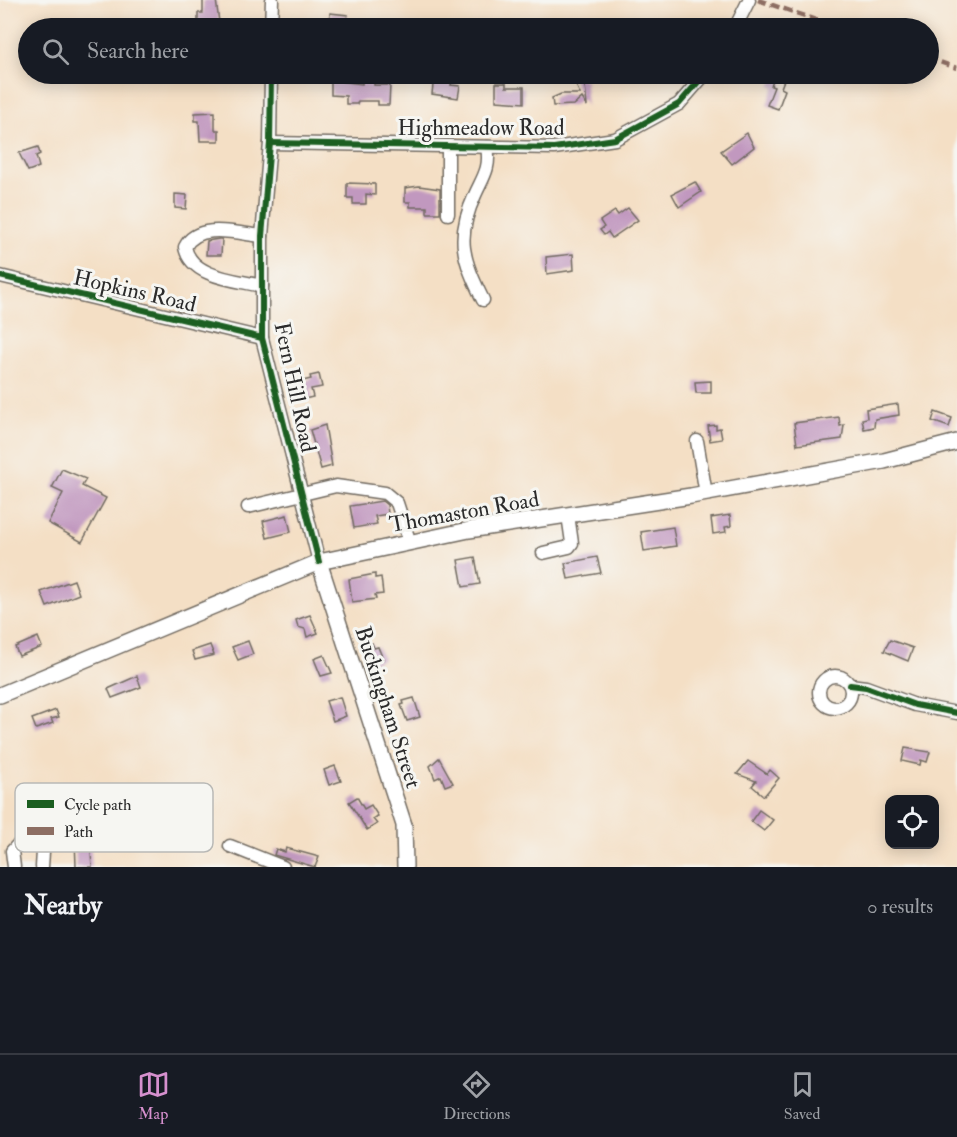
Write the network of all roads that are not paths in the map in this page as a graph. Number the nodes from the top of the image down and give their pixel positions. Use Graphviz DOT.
graph roads {
  1 [pos="272,0"];
  2 [pos="748,0"];
  3 [pos="272,18"];
  4 [pos="740,18"];
  5 [pos="271,84"];
  6 [pos="696,84"];
  7 [pos="270,143"];
  8 [pos="448,146"];
  9 [pos="487,147"];
  10 [pos="448,214"];
  11 [pos="262,236"];
  12 [pos="0,276"];
  13 [pos="262,286"];
  14 [pos="483,300"];
  15 [pos="262,338"];
  16 [pos="697,441"];
  17 [pos="957,442"];
  18 [pos="706,494"];
  19 [pos="302,496"];
  20 [pos="248,507"];
  21 [pos="568,515"];
  22 [pos="410,543"];
  23 [pos="543,553"];
  24 [pos="319,562"];
  25 [pos="850,685"];
  26 [pos="0,694"];
  27 [pos="957,712"];
  28 [pos="230,846"];
  29 [pos="43,852"];
  30 [pos="42,867"];
  31 [pos="283,867"];
  32 [pos="405,867"];
  1 -- 3 [label="street"];
  2 -- 4 [label="street"];
  5 -- 7 [label="street, Fern Hill Road"];
  6 -- 9 [label="street, Highmeadow Road"];
  7 -- 8 [label="street, Highmeadow Road"];
  7 -- 11 [label="street, Fern Hill Road"];
  8 -- 9 [label="street, Highmeadow Road"];
  8 -- 10 [label="street"];
  9 -- 14 [label="street"];
  11 -- 13 [label="street, Fern Hill Road"];
  11 -- 13 [label="street"];
  12 -- 15 [label="street, Hopkins Road"];
  13 -- 15 [label="street, Fern Hill Road"];
  15 -- 19 [label="street, Fern Hill Road"];
  16 -- 18 [label="street"];
  17 -- 18 [label="main road, Thomaston Road"];
  18 -- 21 [label="main road, Thomaston Road"];
  19 -- 20 [label="street"];
  19 -- 22 [label="street"];
  19 -- 24 [label="street, Fern Hill Road"];
  21 -- 22 [label="main road, Thomaston Road"];
  21 -- 23 [label="street"];
  22 -- 24 [label="main road, Thomaston Road"];
  24 -- 26 [label="main road, Thomaston Road"];
  24 -- 32 [label="main road, Buckingham Street"];
  25 -- 27 [label="street"];
  28 -- 31 [label="street"];
  29 -- 30 [label="street"];
}
